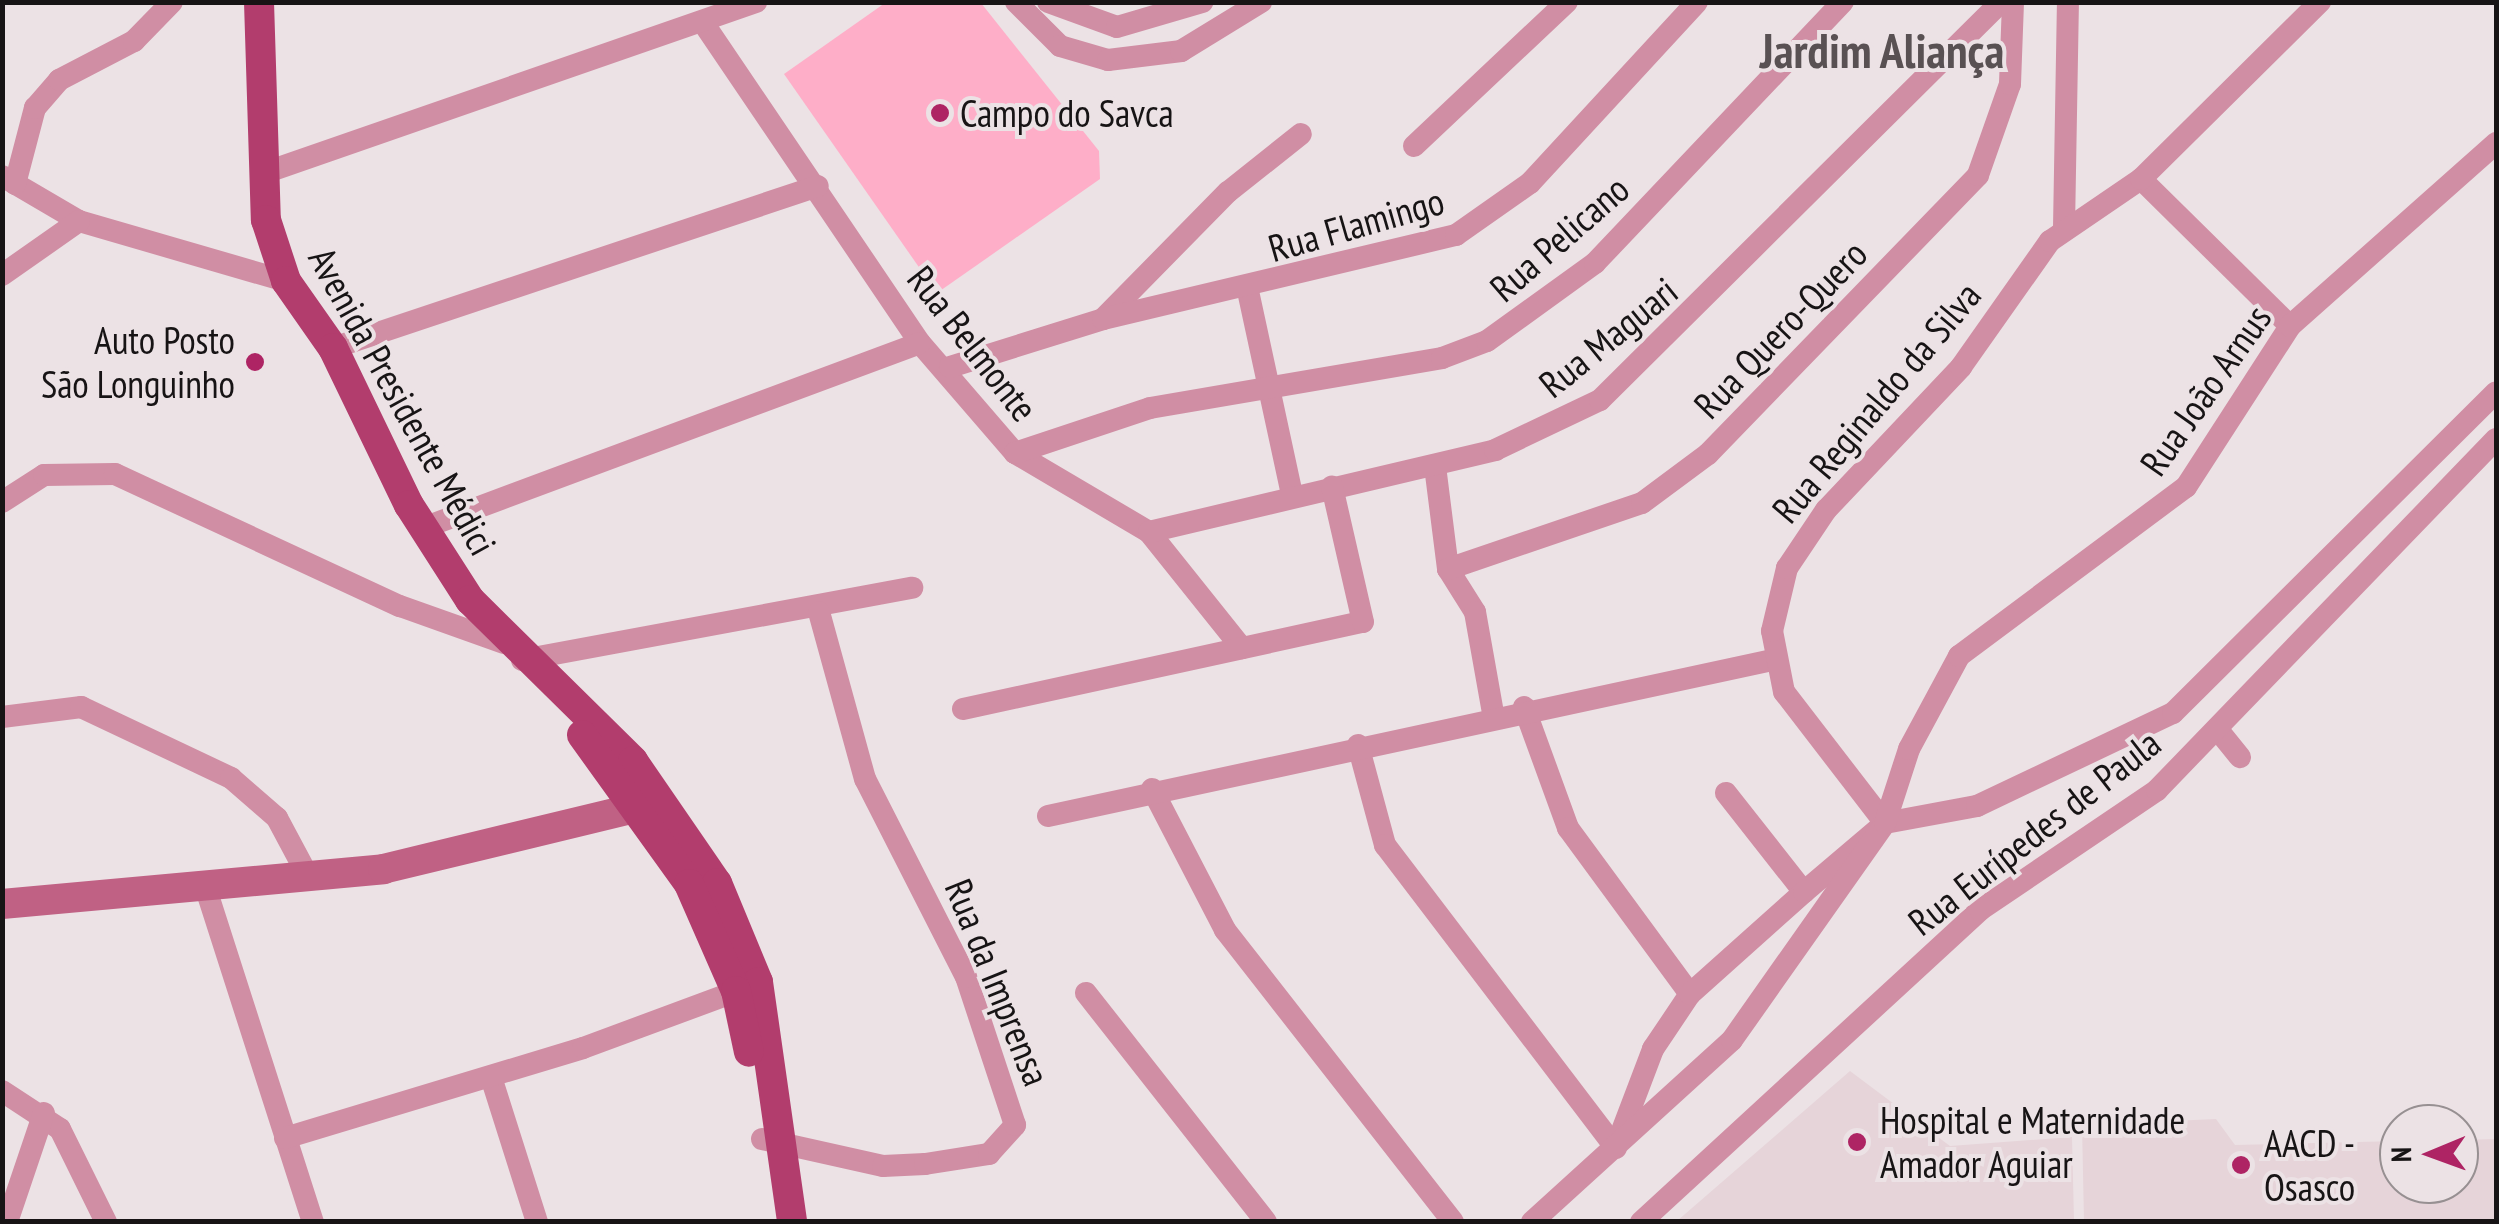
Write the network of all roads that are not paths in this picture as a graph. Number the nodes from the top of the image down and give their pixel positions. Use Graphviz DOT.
graph roads {
  1 [pos="172,2"];
  2 [pos="258,2"];
  3 [pos="756,2"];
  4 [pos="1016,2"];
  5 [pos="1048,2"];
  6 [pos="1202,2"];
  7 [pos="1261,2"];
  8 [pos="1566,2"];
  9 [pos="1698,2"];
  10 [pos="1843,2"];
  11 [pos="2001,2"];
  12 [pos="2012,2"];
  13 [pos="2068,2"];
  14 [pos="2320,2"];
  15 [pos="704,24"];
  16 [pos="1302,134"];
  17 [pos="2496,144"];
  18 [pos="1414,146"];
  19 [pos="267,172"];
  20 [pos="2141,179"];
  21 [pos="9,180"];
  22 [pos="818,186"];
  23 [pos="79,220"];
  24 [pos="2064,228"];
  25 [pos="2,276"];
  26 [pos="286,281"];
  27 [pos="1248,290"];
  28 [pos="1103,318"];
  29 [pos="2290,326"];
  30 [pos="920,343"];
  31 [pos="333,348"];
  32 [pos="950,367"];
  33 [pos="1270,388"];
  34 [pos="2496,392"];
  35 [pos="2496,440"];
  36 [pos="1015,453"];
  37 [pos="1435,466"];
  38 [pos="1332,486"];
  39 [pos="1292,494"];
  40 [pos="2,502"];
  41 [pos="422,528"];
  42 [pos="1149,532"];
  43 [pos="1448,570"];
  44 [pos="912,588"];
  45 [pos="818,612"];
  46 [pos="1242,648"];
  47 [pos="513,652"];
  48 [pos="1772,660"];
  49 [pos="1524,706"];
  50 [pos="963,709"];
  51 [pos="1494,713"];
  52 [pos="2,716"];
  53 [pos="2218,730"];
  54 [pos="1358,744"];
  55 [pos="2240,756"];
  56 [pos="1152,789"];
  57 [pos="1726,792"];
  58 [pos="653,805"];
  59 [pos="1048,816"];
  60 [pos="1885,823"];
  61 [pos="309,878"];
  62 [pos="206,889"];
  63 [pos="1804,892"];
  64 [pos="2,904"];
  65 [pos="747,987"];
  66 [pos="1086,994"];
  67 [pos="1690,994"];
  68 [pos="491,1076"];
  69 [pos="2,1091"];
  70 [pos="44,1114"];
  71 [pos="286,1138"];
  72 [pos="772,1141"];
  73 [pos="1616,1148"];
  74 [pos="7,1222"];
  75 [pos="106,1222"];
  76 [pos="313,1222"];
  77 [pos="536,1222"];
  78 [pos="774,1222"];
  79 [pos="792,1222"];
  80 [pos="1266,1222"];
  81 [pos="1453,1222"];
  82 [pos="1532,1222"];
  83 [pos="1640,1222"];
  1 -- 21 [label="street"];
  2 -- 19 [label="main road, Avenida Presidente Médici"];
  3 -- 15 [label="street"];
  4 -- 7 [label="street"];
  5 -- 6 [label="street"];
  8 -- 18 [label="street"];
  9 -- 27 [label="street, Rua Flamingo"];
  10 -- 33 [label="street, Rua Pelicano"];
  11 -- 37 [label="street, Rua Maguari"];
  12 -- 43 [label="street, Rua Quero-Quero"];
  13 -- 24 [label="street"];
  14 -- 20 [label="street, Rua Reginaldo da Silva"];
  15 -- 19 [label="street"];
  15 -- 22 [label="street, Rua Belmonte"];
  16 -- 28 [label="street"];
  17 -- 29 [label="street, Rua João Arnus"];
  19 -- 26 [label="main road, Avenida Presidente Médici"];
  20 -- 24 [label="street, Rua Reginaldo da Silva"];
  20 -- 29 [label="street"];
  21 -- 23 [label="street"];
  22 -- 30 [label="street, Rua Belmonte"];
  22 -- 31 [label="street"];
  23 -- 25 [label="street"];
  23 -- 26 [label="street"];
  24 -- 48 [label="street, Rua Reginaldo da Silva"];
  26 -- 31 [label="main road, Avenida Presidente Médici"];
  27 -- 28 [label="street, Rua Flamingo"];
  27 -- 33 [label="street"];
  28 -- 32 [label="street, Rua Flamingo"];
  29 -- 60 [label="street, Rua João Arnus"];
  30 -- 32 [label="street, Rua Belmonte"];
  30 -- 41 [label="street"];
  31 -- 41 [label="main road, Avenida Presidente Médici"];
  32 -- 36 [label="street, Rua Belmonte"];
  33 -- 36 [label="street, Rua Pelicano"];
  33 -- 39 [label="street"];
  34 -- 60 [label="street"];
  35 -- 53 [label="street, Rua Eurípedes de Paula"];
  36 -- 42 [label="street, Rua Belmonte"];
  37 -- 38 [label="street, Rua Maguari"];
  37 -- 43 [label="street"];
  38 -- 39 [label="street, Rua Maguari"];
  38 -- 46 [label="street"];
  39 -- 42 [label="street, Rua Maguari"];
  40 -- 47 [label="street"];
  41 -- 47 [label="main road, Avenida Presidente Médici"];
  42 -- 46 [label="street, Rua Belmonte"];
  43 -- 51 [label="street"];
  44 -- 45 [label="street"];
  45 -- 47 [label="street"];
  45 -- 72 [label="street, Rua da Imprensa"];
  46 -- 50 [label="street"];
  47 -- 58 [label="main road, Avenida Presidente Médici"];
  48 -- 49 [label="street"];
  48 -- 60 [label="street"];
  49 -- 51 [label="street"];
  49 -- 67 [label="street"];
  51 -- 54 [label="street"];
  52 -- 61 [label="street"];
  53 -- 55 [label="street"];
  53 -- 83 [label="street, Rua Eurípedes de Paula"];
  54 -- 56 [label="street"];
  54 -- 73 [label="street"];
  56 -- 59 [label="street"];
  56 -- 81 [label="street"];
  57 -- 63 [label="street"];
  58 -- 61 [label="main road"];
  58 -- 65 [label="main road, Avenida Presidente Médici"];
  60 -- 63 [label="street"];
  60 -- 73 [label="street"];
  61 -- 62 [label="main road"];
  62 -- 64 [label="main road"];
  62 -- 71 [label="street"];
  63 -- 67 [label="street"];
  65 -- 68 [label="street"];
  65 -- 72 [label="main road, Avenida Presidente Médici"];
  66 -- 80 [label="street"];
  67 -- 73 [label="street"];
  68 -- 71 [label="street"];
  68 -- 77 [label="street"];
  69 -- 70 [label="street"];
  70 -- 74 [label="street"];
  70 -- 75 [label="street"];
  71 -- 76 [label="street"];
  72 -- 78 [label="main road, Avenida Presidente Médici"];
  72 -- 79 [label="main road, Avenida Presidente Médici"];
  73 -- 82 [label="street"];
}
